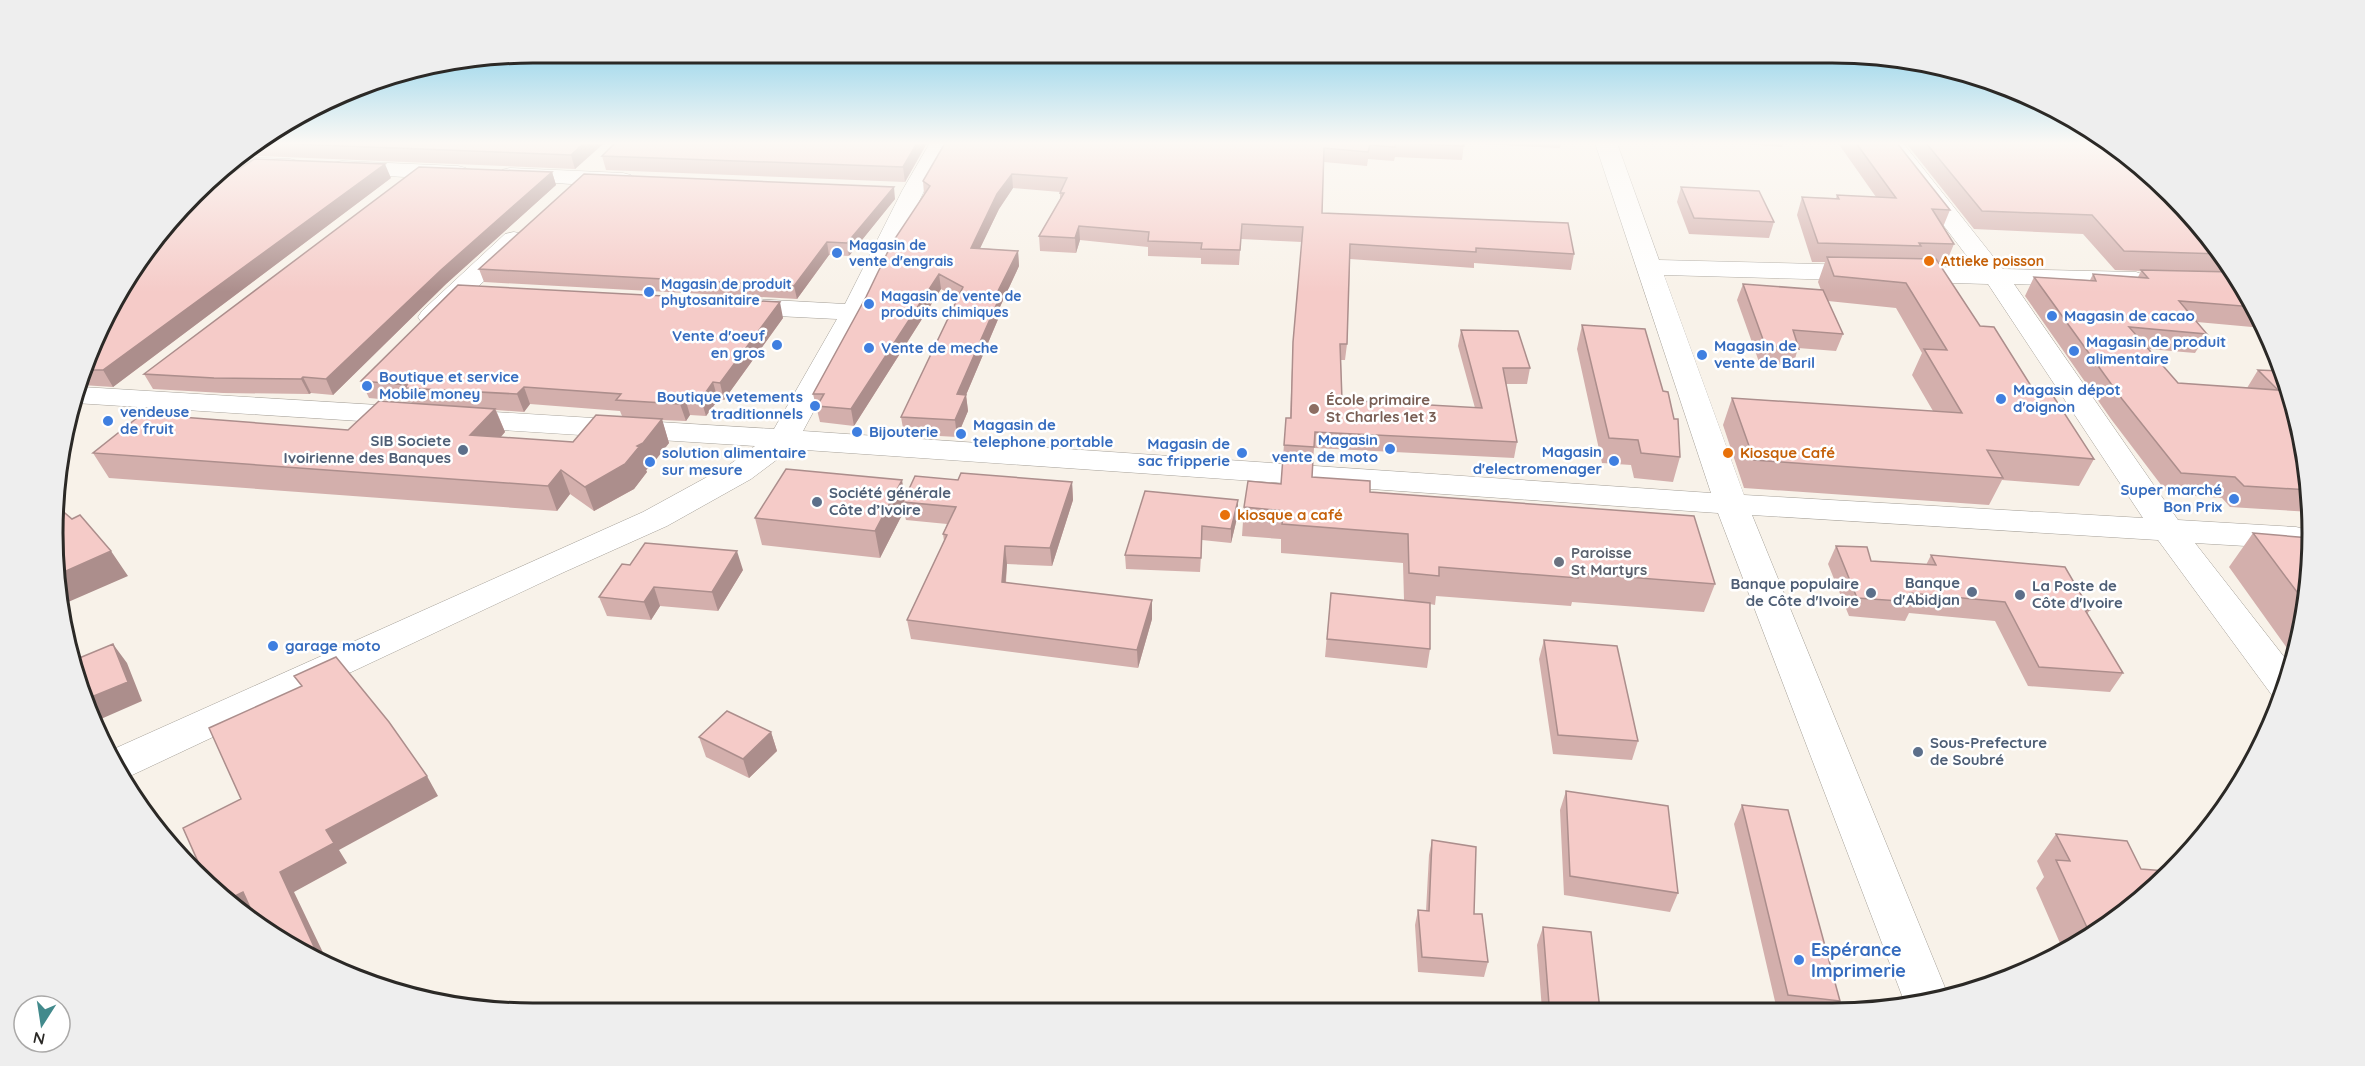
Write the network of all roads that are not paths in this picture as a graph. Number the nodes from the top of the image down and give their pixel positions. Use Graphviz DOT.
graph roads {
  1 [pos="564,193"];
  2 [pos="900,193"];
  3 [pos="1623,193"];
  4 [pos="1931,193"];
  5 [pos="554,202"];
  6 [pos="528,227"];
  7 [pos="1649,267"];
  8 [pos="1996,277"];
  9 [pos="2158,281"];
  10 [pos="457,291"];
  11 [pos="492,293"];
  12 [pos="714,305"];
  13 [pos="854,312"];
  14 [pos="417,331"];
  15 [pos="148,376"];
  16 [pos="360,387"];
  17 [pos="84,395"];
  18 [pos="121,398"];
  19 [pos="336,411"];
  20 [pos="784,439"];
  21 [pos="1731,504"];
  22 [pos="2167,529"];
  23 [pos="2302,538"];
  24 [pos="2279,677"];
  25 [pos="123,762"];
  26 [pos="1924,994"];
  1 -- 5 [label="street"];
  2 -- 13 [label="street"];
  3 -- 7 [label="street"];
  4 -- 8 [label="street"];
  6 -- 10 [label="street"];
  7 -- 8 [label="street"];
  7 -- 21 [label="street"];
  8 -- 9 [label="street"];
  8 -- 22 [label="street"];
  10 -- 11 [label="street"];
  10 -- 14 [label="street"];
  12 -- 13 [label="street"];
  13 -- 20 [label="street"];
  15 -- 18 [label="street"];
  16 -- 19 [label="street"];
  17 -- 18 [label="street"];
  18 -- 19 [label="street"];
  19 -- 20 [label="street"];
  20 -- 21 [label="street"];
  20 -- 25 [label="street"];
  21 -- 22 [label="street"];
  21 -- 26 [label="street"];
  22 -- 23 [label="street"];
  22 -- 24 [label="street"];
}
